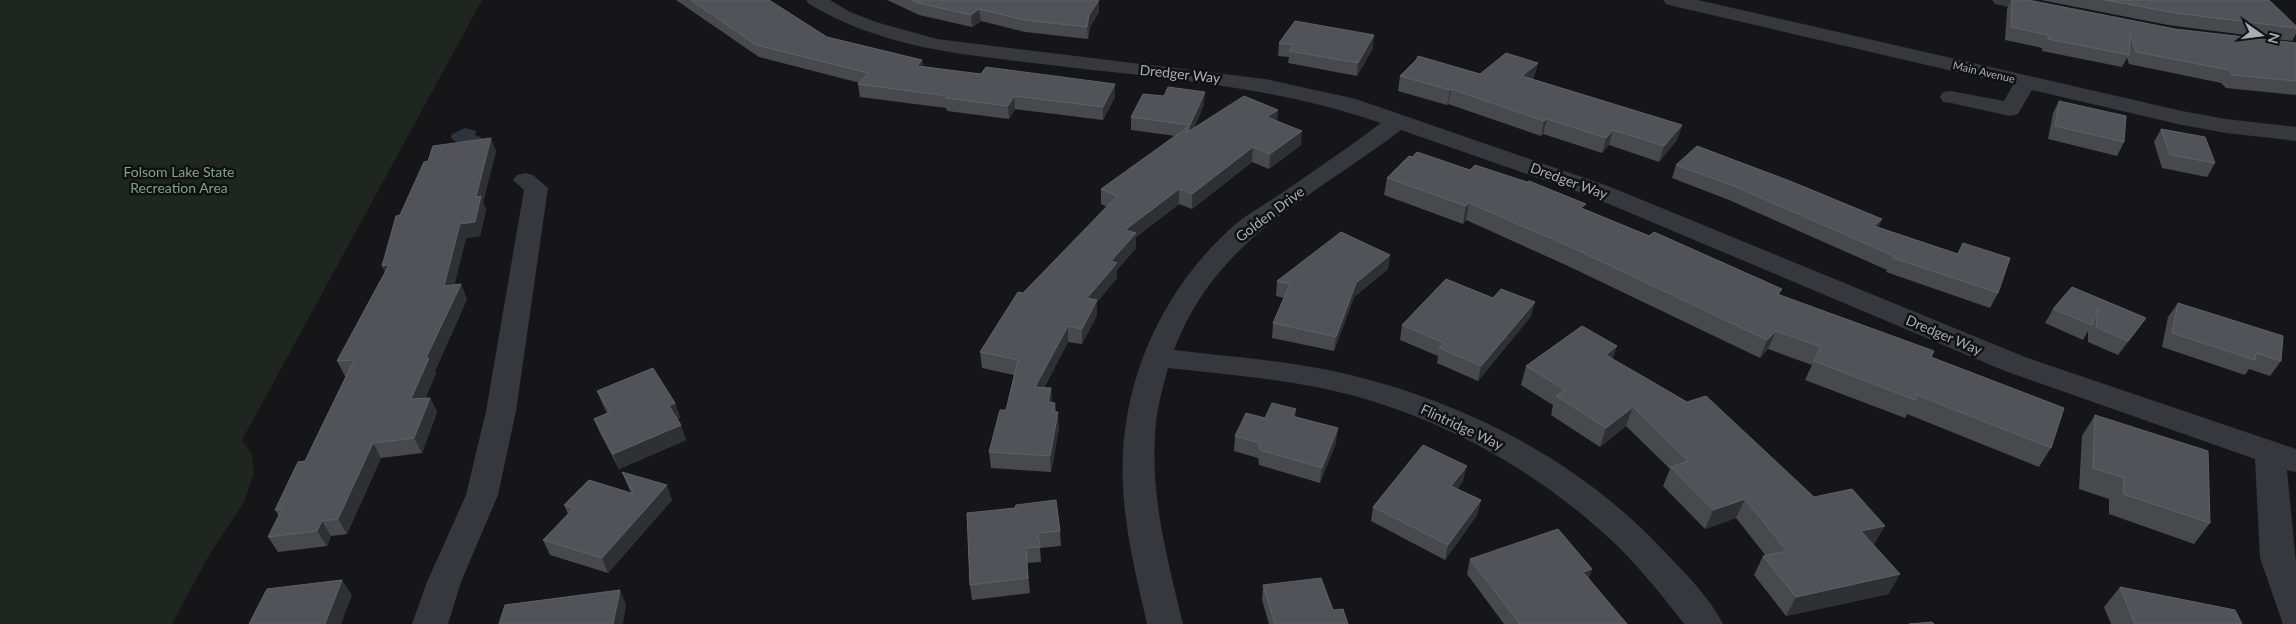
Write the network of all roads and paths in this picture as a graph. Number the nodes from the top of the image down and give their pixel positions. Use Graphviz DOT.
graph roads {
  1 [pos="816,0"];
  2 [pos="1673,0"];
  3 [pos="2002,0"];
  4 [pos="2068,14"];
  5 [pos="2026,82"];
  6 [pos="1951,97"];
  7 [pos="1398,121"];
  8 [pos="2296,134"];
  9 [pos="525,180"];
  10 [pos="1156,357"];
  11 [pos="2283,457"];
  12 [pos="2296,615"];
  13 [pos="430,624"];
  14 [pos="1165,624"];
  15 [pos="1705,624"];
  1 -- 7 [label="street, Dredger Way"];
  2 -- 5 [label="street, Main Avenue"];
  3 -- 4 [label="street"];
  5 -- 6 [label="street"];
  5 -- 8 [label="street, Main Avenue"];
  7 -- 10 [label="street, Golden Drive"];
  7 -- 11 [label="street, Dredger Way"];
  9 -- 13 [label="street"];
  10 -- 14 [label="street, Golden Drive"];
  10 -- 15 [label="street, Flintridge Way"];
  11 -- 12 [label="street"];
}
